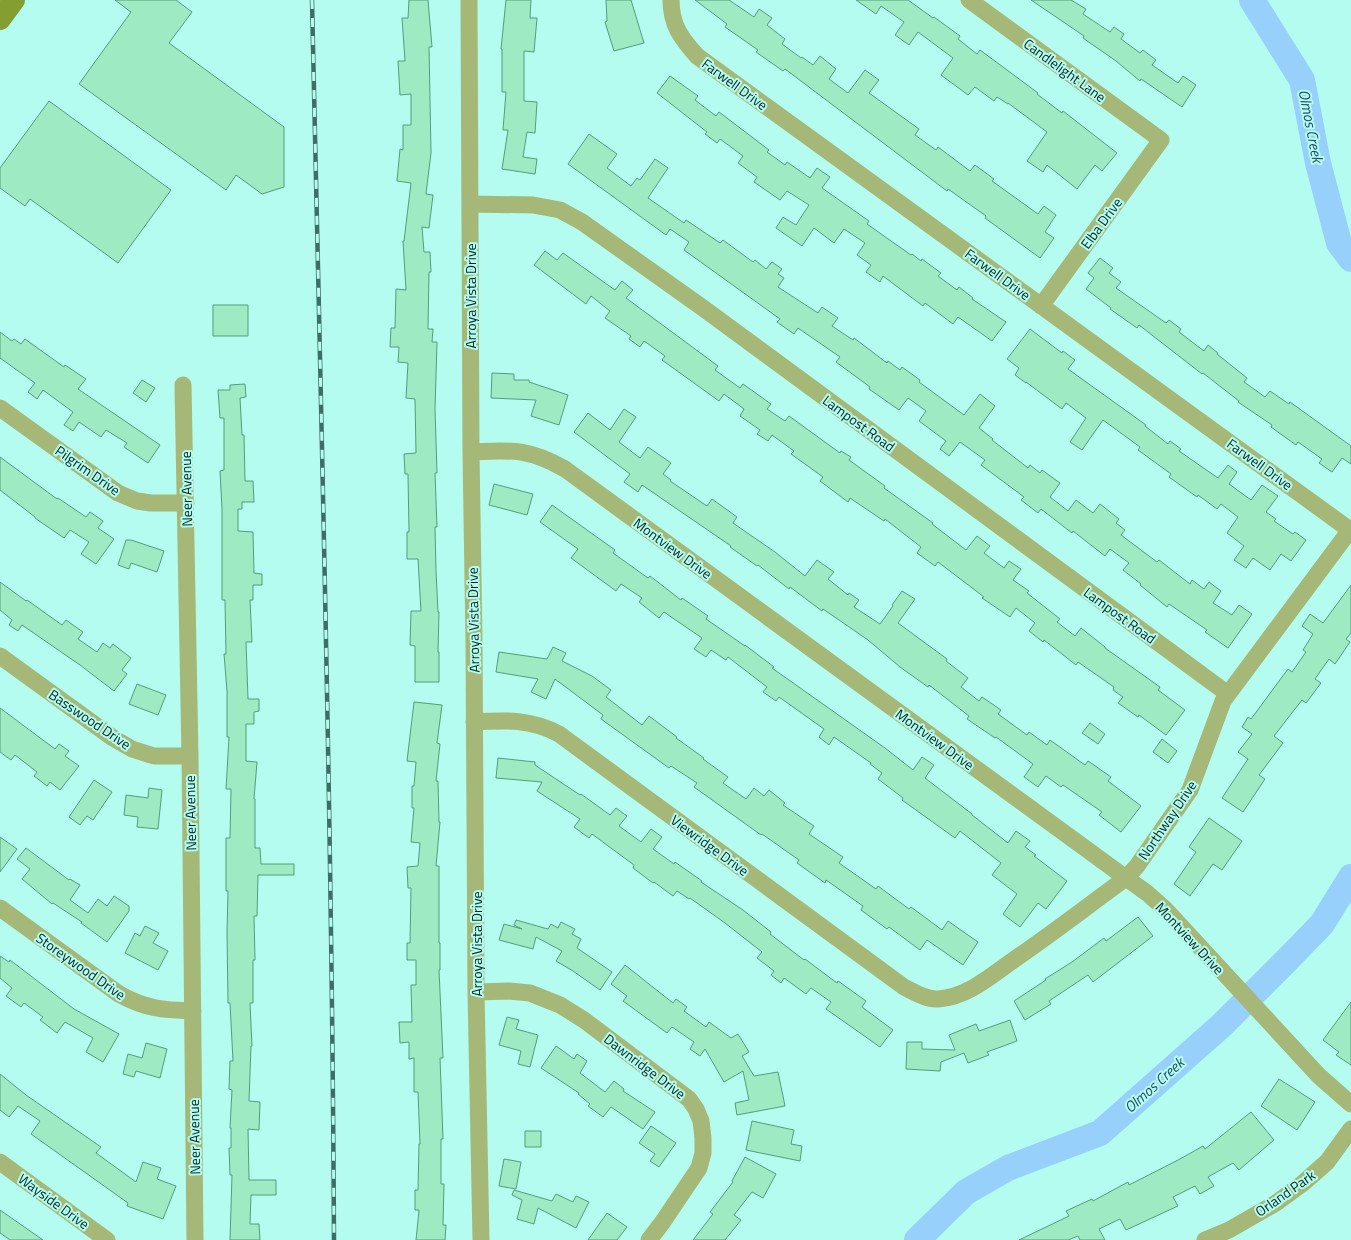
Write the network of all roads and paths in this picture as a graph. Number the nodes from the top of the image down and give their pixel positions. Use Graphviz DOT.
graph roads {
  1 [pos="469,0"];
  2 [pos="671,0"];
  3 [pos="969,0"];
  4 [pos="1161,140"];
  5 [pos="470,204"];
  6 [pos="1041,306"];
  7 [pos="183,385"];
  8 [pos="0,408"];
  9 [pos="471,452"];
  10 [pos="186,503"];
  11 [pos="1350,530"];
  12 [pos="0,656"];
  13 [pos="1228,694"];
  14 [pos="474,722"];
  15 [pos="190,756"];
  16 [pos="1126,878"];
  17 [pos="0,908"];
  18 [pos="476,992"];
  19 [pos="936,999"];
  20 [pos="193,1010"];
  21 [pos="1351,1104"];
  22 [pos="1351,1129"];
  23 [pos="0,1162"];
  24 [pos="1231,1235"];
  25 [pos="107,1240"];
  26 [pos="195,1240"];
  27 [pos="481,1240"];
  28 [pos="649,1240"];
  29 [pos="1205,1240"];
  1 -- 5 [label="street, Arroya Vista Drive"];
  2 -- 6 [label="street, Farwell Drive"];
  3 -- 4 [label="street, Candlelight Lane"];
  4 -- 6 [label="street, Elba Drive"];
  5 -- 9 [label="street, Arroya Vista Drive"];
  5 -- 13 [label="street, Lampost Road"];
  6 -- 11 [label="street, Farwell Drive"];
  7 -- 10 [label="street, Neer Avenue"];
  8 -- 10 [label="street, Pilgrim Drive"];
  9 -- 14 [label="street, Arroya Vista Drive"];
  9 -- 16 [label="street, Montview Drive"];
  10 -- 15 [label="street, Neer Avenue"];
  11 -- 13 [label="street, Northway Drive"];
  12 -- 15 [label="street, Basswood Drive"];
  13 -- 16 [label="street, Northway Drive"];
  14 -- 18 [label="street, Arroya Vista Drive"];
  14 -- 19 [label="street, Viewridge Drive"];
  15 -- 20 [label="street, Neer Avenue"];
  16 -- 19 [label="street, Northway Drive"];
  16 -- 21 [label="street, Montview Drive"];
  17 -- 20 [label="street, Storeywood Drive"];
  18 -- 27 [label="street, Arroya Vista Drive"];
  18 -- 28 [label="street, Dawnridge Drive"];
  20 -- 26 [label="street, Neer Avenue"];
  22 -- 24 [label="street, Orland Park"];
  23 -- 25 [label="street, Wayside Drive"];
  24 -- 29 [label="street, Orland Park"];
}
